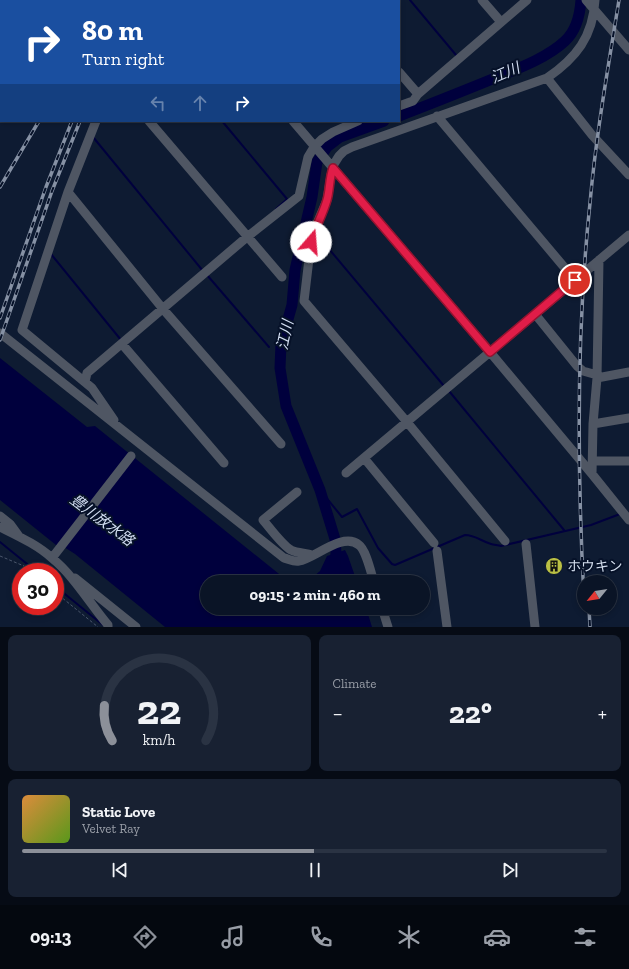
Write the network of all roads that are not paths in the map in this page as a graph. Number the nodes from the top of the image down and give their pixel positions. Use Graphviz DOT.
graph roads {
  1 [pos="482,0"];
  2 [pos="527,0"];
  3 [pos="591,4"];
  4 [pos="501,22"];
  5 [pos="629,50"];
  6 [pos="400,73"];
  7 [pos="546,78"];
  8 [pos="418,94"];
  9 [pos="400,106"];
  10 [pos="437,116"];
  11 [pos="96,122"];
  12 [pos="150,122"];
  13 [pos="294,122"];
  14 [pos="355,122"];
  15 [pos="315,148"];
  16 [pos="332,167"];
  17 [pos="629,176"];
  18 [pos="68,192"];
  19 [pos="629,235"];
  20 [pos="247,237"];
  21 [pos="599,260"];
  22 [pos="282,277"];
  23 [pos="575,280"];
  24 [pos="163,309"];
  25 [pos="535,314"];
  26 [pos="0,333"];
  27 [pos="122,344"];
  28 [pos="490,352"];
  29 [pos="629,372"];
  30 [pos="597,376"];
  31 [pos="85,382"];
  32 [pos="629,418"];
  33 [pos="407,422"];
  34 [pos="593,424"];
  35 [pos="119,428"];
  36 [pos="281,444"];
  37 [pos="131,456"];
  38 [pos="364,458"];
  39 [pos="592,461"];
  40 [pos="629,461"];
  41 [pos="224,463"];
  42 [pos="346,473"];
  43 [pos="592,474"];
  44 [pos="297,492"];
  45 [pos="0,516"];
  46 [pos="629,520"];
  47 [pos="0,528"];
  48 [pos="20,537"];
  49 [pos="505,541"];
  50 [pos="526,544"];
  51 [pos="312,555"];
  52 [pos="54,556"];
  53 [pos="59,563"];
  54 [pos="64,568"];
  55 [pos="64,570"];
  56 [pos="372,575"];
  57 [pos="384,615"];
  58 [pos="108,627"];
  59 [pos="136,627"];
  60 [pos="388,627"];
  61 [pos="447,627"];
  62 [pos="535,627"];
  1 -- 4 [label="street"];
  2 -- 4 [label="street"];
  3 -- 5 [label="street"];
  3 -- 7 [label="street"];
  4 -- 8 [label="street"];
  6 -- 8 [label="street"];
  7 -- 10 [label="street"];
  7 -- 17 [label="street"];
  8 -- 9 [label="street"];
  10 -- 16 [label="street"];
  10 -- 23 [label="street"];
  11 -- 18 [label="street"];
  12 -- 20 [label="street"];
  13 -- 15 [label="street"];
  14 -- 15 [label="street"];
  15 -- 16 [label="street"];
  15 -- 20 [label="street"];
  16 -- 28 [label="street"];
  16 -- 33 [label="street"];
  18 -- 24 [label="street"];
  18 -- 31 [label="street"];
  19 -- 21 [label="street"];
  20 -- 22 [label="street"];
  20 -- 24 [label="street"];
  21 -- 23 [label="street"];
  21 -- 30 [label="street"];
  23 -- 25 [label="street"];
  24 -- 27 [label="street"];
  24 -- 36 [label="street"];
  25 -- 28 [label="street"];
  25 -- 30 [label="street"];
  26 -- 35 [label="street"];
  27 -- 31 [label="street"];
  27 -- 41 [label="street"];
  28 -- 33 [label="street"];
  28 -- 43 [label="street"];
  29 -- 30 [label="street"];
  30 -- 34 [label="street"];
  31 -- 35 [label="street"];
  32 -- 34 [label="street"];
  33 -- 38 [label="street"];
  33 -- 49 [label="street"];
  34 -- 39 [label="street"];
  35 -- 51 [label="street"];
  37 -- 52 [label="street"];
  38 -- 42 [label="street"];
  38 -- 61 [label="street"];
  39 -- 40 [label="street"];
  39 -- 43 [label="street"];
  43 -- 46 [label="street"];
  44 -- 51 [label="street"];
  45 -- 48 [label="street"];
  47 -- 48 [label="street"];
  48 -- 52 [label="street"];
  50 -- 62 [label="street"];
  51 -- 56 [label="street"];
  52 -- 53 [label="street"];
  54 -- 59 [label="street"];
  55 -- 58 [label="street"];
  57 -- 60 [label="street"];
}
